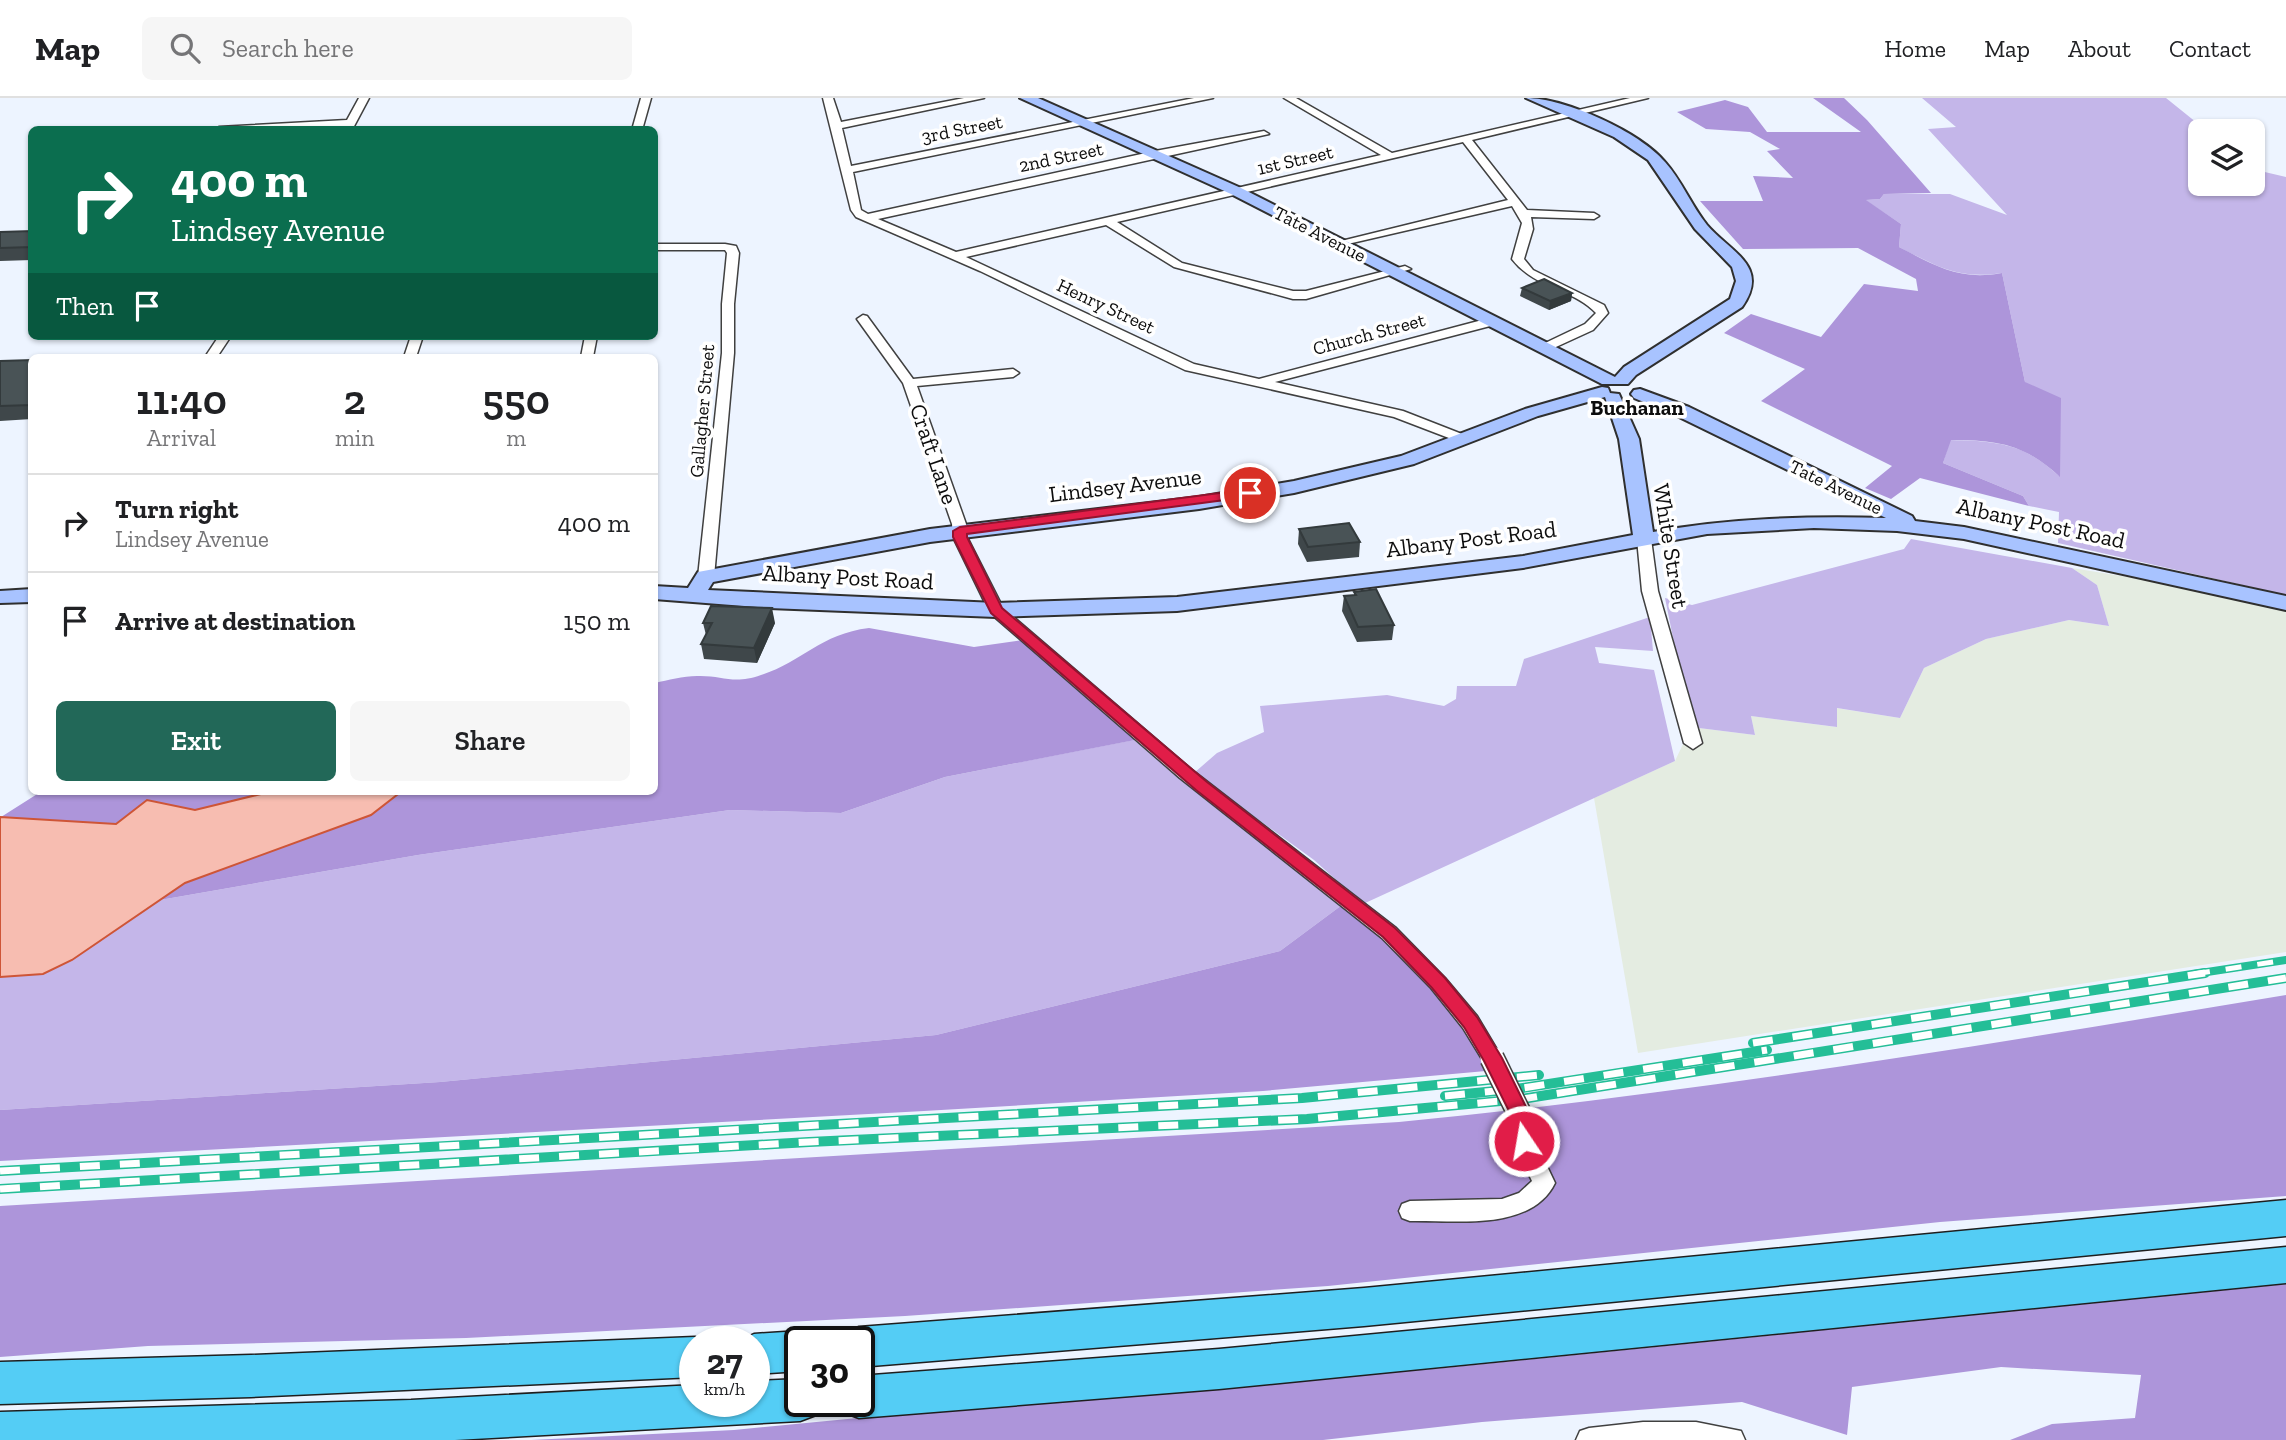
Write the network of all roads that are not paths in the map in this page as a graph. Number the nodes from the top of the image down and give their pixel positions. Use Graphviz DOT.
graph roads {
  1 [pos="364,98"];
  2 [pos="646,98"];
  3 [pos="828,98"];
  4 [pos="979,98"];
  5 [pos="1027,98"];
  6 [pos="1208,98"];
  7 [pos="1289,98"];
  8 [pos="1532,98"];
  9 [pos="1643,98"];
  10 [pos="1569,114"];
  11 [pos="1085,122"];
  12 [pos="349,126"];
  13 [pos="638,126"];
  14 [pos="837,126"];
  15 [pos="1264,134"];
  16 [pos="1465,138"];
  17 [pos="1155,154"];
  18 [pos="1390,156"];
  19 [pos="846,170"];
  20 [pos="1236,191"];
  21 [pos="1515,202"];
  22 [pos="1525,213"];
  23 [pos="1594,216"];
  24 [pos="867,218"];
  25 [pos="1106,220"];
  26 [pos="1339,243"];
  27 [pos="658,247"];
  28 [pos="955,256"];
  29 [pos="1399,270"];
  30 [pos="863,319"];
  31 [pos="1490,322"];
  32 [pos="1545,348"];
  33 [pos="1013,373"];
  34 [pos="909,383"];
  35 [pos="1258,383"];
  36 [pos="1611,388"];
  37 [pos="1640,394"];
  38 [pos="1462,439"];
  39 [pos="1917,526"];
  40 [pos="960,531"];
  41 [pos="1644,539"];
  42 [pos="700,586"];
  43 [pos="658,591"];
  44 [pos="28,595"];
  45 [pos="0,597"];
  46 [pos="2286,603"];
  47 [pos="996,610"];
  48 [pos="1693,743"];
  49 [pos="1410,1211"];
  50 [pos="2286,1218"];
  51 [pos="2286,1265"];
  52 [pos="875,1346"];
  53 [pos="679,1358"];
  54 [pos="0,1383"];
  55 [pos="875,1395"];
  56 [pos="784,1401"];
  57 [pos="0,1434"];
  58 [pos="1589,1440"];
  59 [pos="1732,1440"];
  1 -- 12 [label="street"];
  2 -- 13 [label="street"];
  3 -- 14 [label="street"];
  4 -- 14 [label="street"];
  5 -- 11 [label="street, Tate Avenue"];
  6 -- 11 [label="street, 3rd Street"];
  7 -- 18 [label="street"];
  8 -- 10 [label="street"];
  9 -- 10 [label="street, 1st Street"];
  10 -- 16 [label="street, 1st Street"];
  10 -- 36 [label="street"];
  11 -- 17 [label="street, Tate Avenue"];
  11 -- 19 [label="street, 3rd Street"];
  14 -- 19 [label="street"];
  15 -- 17 [label="street, 2nd Street"];
  16 -- 18 [label="street, 1st Street"];
  16 -- 21 [label="street"];
  17 -- 20 [label="street, Tate Avenue"];
  17 -- 24 [label="street, 2nd Street"];
  18 -- 20 [label="street, 1st Street"];
  19 -- 24 [label="street"];
  20 -- 25 [label="street, 1st Street"];
  20 -- 26 [label="street, Tate Avenue"];
  21 -- 22 [label="street"];
  21 -- 26 [label="street"];
  22 -- 23 [label="street"];
  22 -- 32 [label="street"];
  24 -- 28 [label="street, Henry Street"];
  25 -- 28 [label="street, 1st Street"];
  25 -- 29 [label="street"];
  26 -- 29 [label="street, Tate Avenue"];
  27 -- 42 [label="street, Gallagher Street"];
  28 -- 35 [label="street, Henry Street"];
  29 -- 31 [label="street, Tate Avenue"];
  30 -- 34 [label="street, Craft Lane"];
  31 -- 32 [label="street, Tate Avenue"];
  31 -- 35 [label="street, Church Street"];
  32 -- 36 [label="street, Tate Avenue"];
  33 -- 34 [label="street"];
  34 -- 40 [label="street, Craft Lane"];
  35 -- 38 [label="street, Henry Street"];
  36 -- 37 [label="street, Lindsey Avenue"];
  36 -- 38 [label="street, Lindsey Avenue"];
  36 -- 41 [label="street, White Street"];
  37 -- 39 [label="street, Tate Avenue"];
  38 -- 40 [label="street, Lindsey Avenue"];
  39 -- 41 [label="street, Albany Post Road"];
  39 -- 46 [label="street, Albany Post Road"];
  40 -- 42 [label="street, Lindsey Avenue"];
  40 -- 47 [label="street, Craft Lane"];
  41 -- 47 [label="street, Albany Post Road"];
  41 -- 48 [label="street, White Street"];
  42 -- 43 [label="street, Albany Post Road"];
  42 -- 47 [label="street, Albany Post Road"];
  44 -- 45 [label="street"];
  47 -- 49 [label="street, Craft Lane, bridge"];
  50 -- 52 [label="highway"];
  51 -- 55 [label="highway"];
  53 -- 54 [label="highway"];
  56 -- 57 [label="highway"];
  58 -- 59 [label="street"];
}
